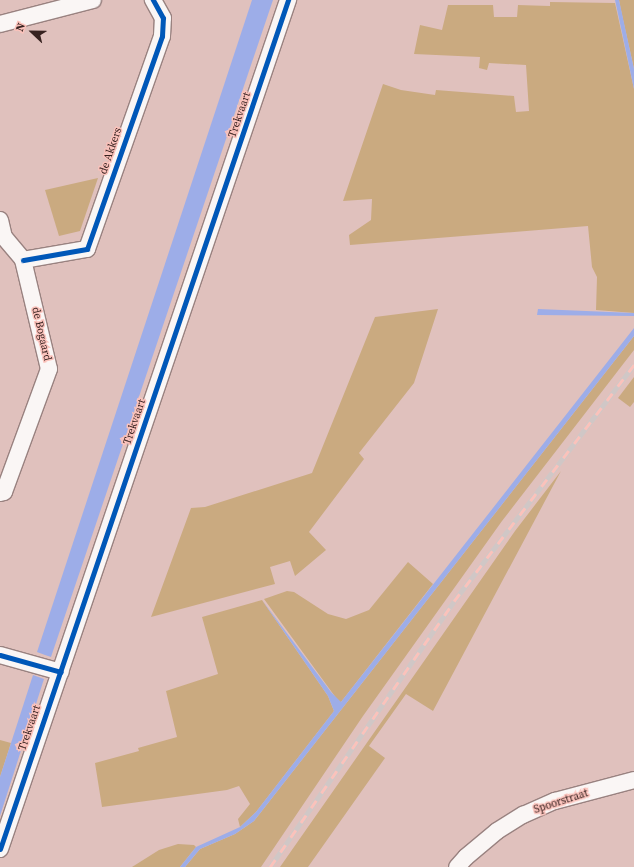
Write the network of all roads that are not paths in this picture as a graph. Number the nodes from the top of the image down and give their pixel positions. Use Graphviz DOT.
graph roads {
  1 [pos="93,0"];
  2 [pos="153,0"];
  3 [pos="288,0"];
  4 [pos="0,24"];
  5 [pos="0,220"];
  6 [pos="23,260"];
  7 [pos="0,493"];
  8 [pos="0,655"];
  9 [pos="61,672"];
  10 [pos="634,780"];
  11 [pos="0,849"];
  12 [pos="457,867"];
  1 -- 4 [label="street"];
  2 -- 6 [label="street, de Akkers"];
  3 -- 9 [label="street, Trekvaart"];
  5 -- 6 [label="street, de Bogaard"];
  6 -- 7 [label="street, de Bogaard"];
  8 -- 9 [label="street"];
  9 -- 11 [label="street, Trekvaart"];
  10 -- 12 [label="street, Spoorstraat"];
}
